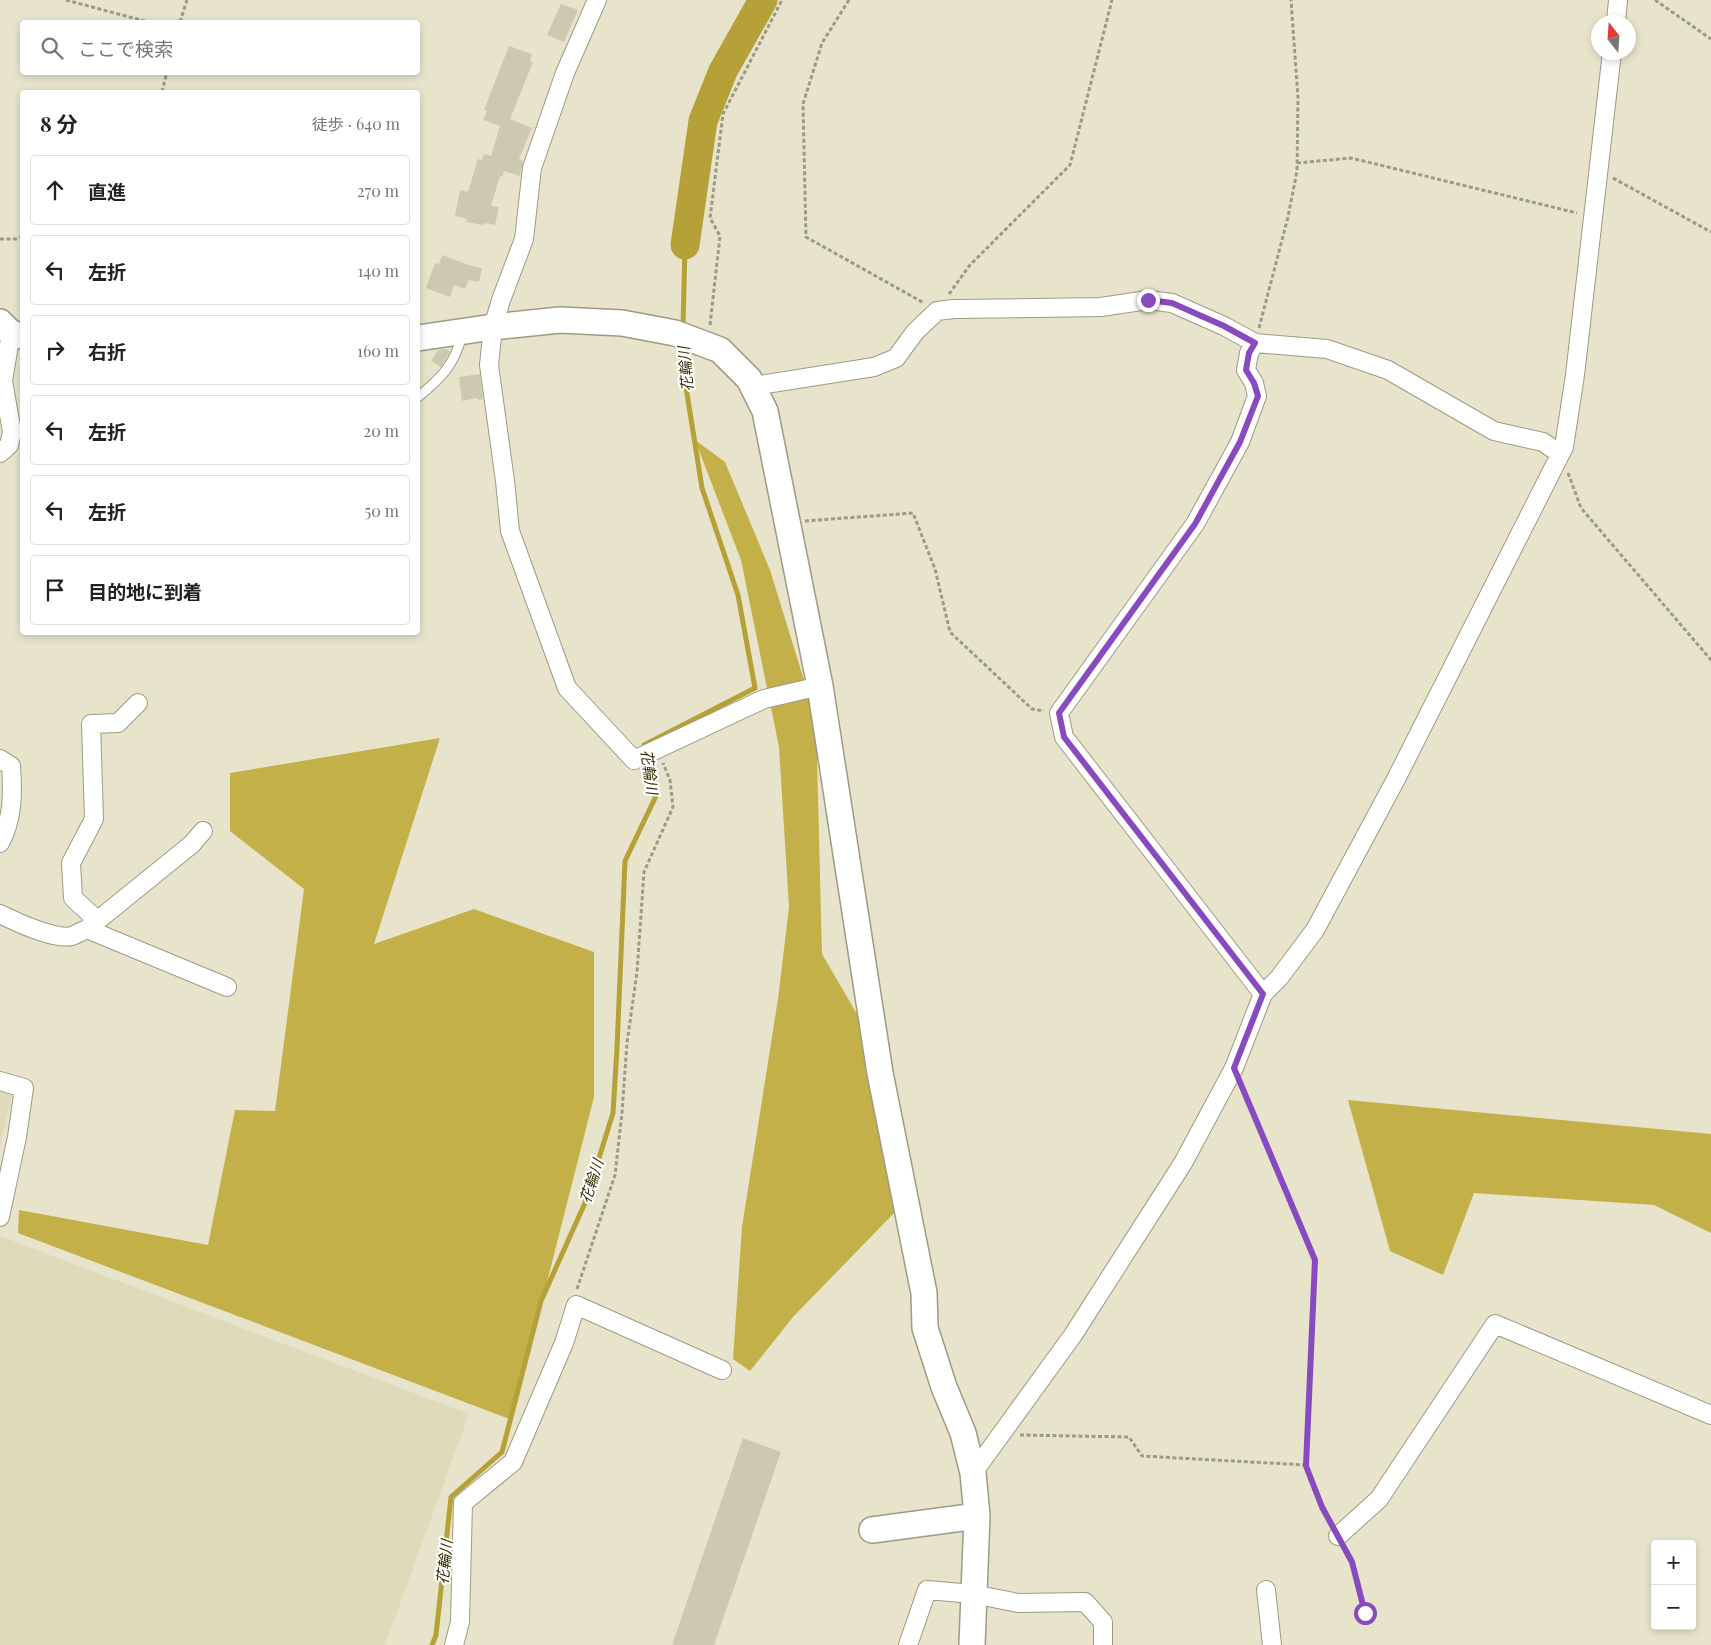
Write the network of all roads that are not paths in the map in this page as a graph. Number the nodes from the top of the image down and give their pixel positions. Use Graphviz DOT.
graph roads {
  1 [pos="597,0"];
  2 [pos="1618,0"];
  3 [pos="1617,15"];
  4 [pos="1611,60"];
  5 [pos="493,327"];
  6 [pos="11,330"];
  7 [pos="462,332"];
  8 [pos="420,338"];
  9 [pos="1255,343"];
  10 [pos="753,386"];
  11 [pos="420,395"];
  12 [pos="0,453"];
  13 [pos="1560,454"];
  14 [pos="820,686"];
  15 [pos="138,703"];
  16 [pos="0,759"];
  17 [pos="203,831"];
  18 [pos="0,843"];
  19 [pos="0,914"];
  20 [pos="92,925"];
  21 [pos="227,987"];
  22 [pos="1263,994"];
  23 [pos="0,1081"];
  24 [pos="0,1217"];
  25 [pos="722,1370"];
  26 [pos="1711,1415"];
  27 [pos="973,1473"];
  28 [pos="977,1516"];
  29 [pos="872,1530"];
  30 [pos="1338,1536"];
  31 [pos="1266,1590"];
  32 [pos="973,1594"];
  33 [pos="454,1645"];
  34 [pos="908,1645"];
  35 [pos="972,1645"];
  36 [pos="1103,1645"];
  37 [pos="1272,1645"];
  1 -- 5 [label="street"];
  2 -- 3 [label="street"];
  4 -- 13 [label="street"];
  5 -- 7 [label="street"];
  5 -- 10 [label="street"];
  5 -- 14 [label="street"];
  6 -- 12 [label="street"];
  7 -- 8 [label="street"];
  7 -- 11 [label="lane"];
  9 -- 10 [label="street"];
  9 -- 13 [label="street"];
  9 -- 22 [label="street"];
  10 -- 14 [label="street"];
  13 -- 22 [label="street"];
  14 -- 27 [label="street"];
  15 -- 20 [label="street"];
  16 -- 18 [label="street"];
  17 -- 20 [label="street"];
  19 -- 20 [label="street"];
  20 -- 21 [label="street"];
  22 -- 27 [label="street"];
  23 -- 24 [label="street"];
  25 -- 33 [label="street"];
  26 -- 30 [label="street"];
  27 -- 28 [label="street"];
  28 -- 29 [label="street"];
  28 -- 32 [label="street"];
  31 -- 37 [label="street"];
  32 -- 34 [label="street"];
  32 -- 35 [label="street"];
  32 -- 36 [label="street"];
}
